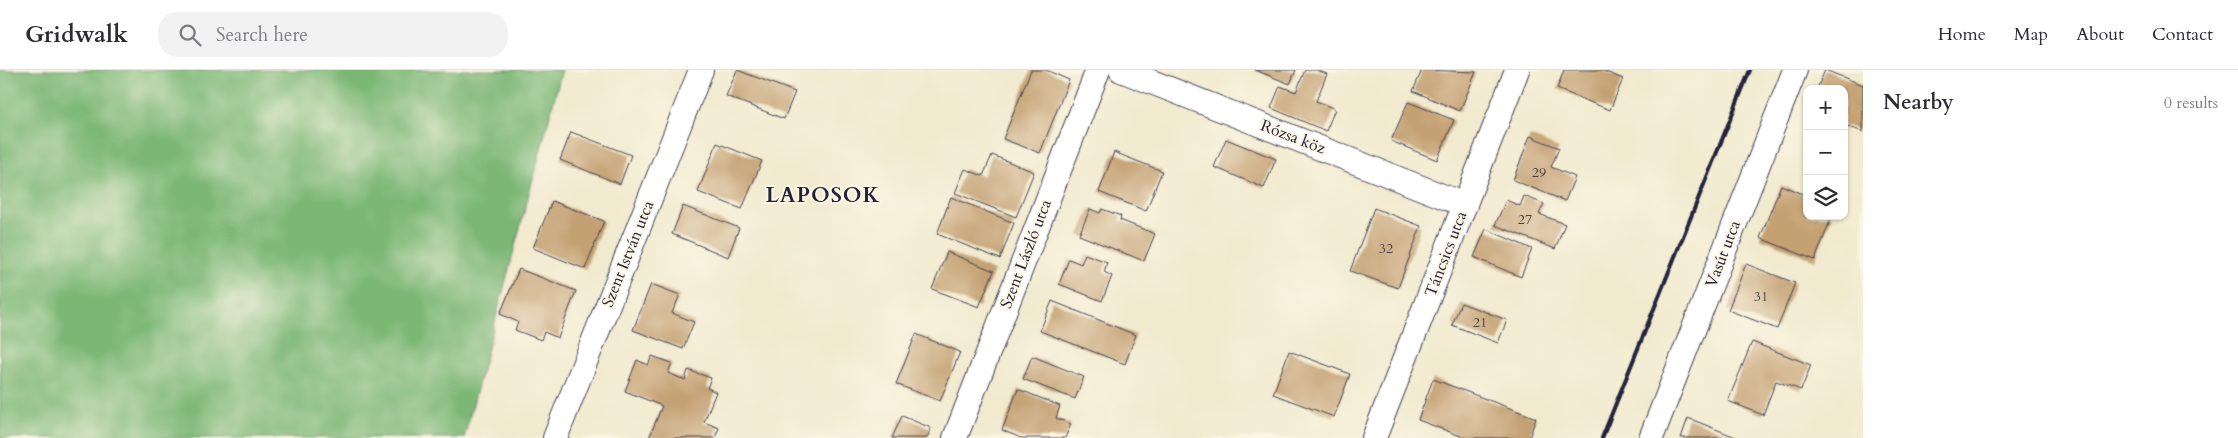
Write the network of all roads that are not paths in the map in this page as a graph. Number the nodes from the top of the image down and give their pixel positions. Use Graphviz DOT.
graph roads {
  1 [pos="701,70"];
  2 [pos="1098,70"];
  3 [pos="1121,70"];
  4 [pos="1517,70"];
  5 [pos="1795,70"];
  6 [pos="1465,205"];
  7 [pos="555,438"];
  8 [pos="955,438"];
  9 [pos="1374,438"];
  10 [pos="1651,438"];
  1 -- 7 [label="street, Szent István utca"];
  2 -- 8 [label="street, Szent László utca"];
  3 -- 6 [label="street, Rózsa köz"];
  4 -- 6 [label="street, Táncsics utca"];
  5 -- 10 [label="street, Vasút utca"];
  6 -- 9 [label="street, Táncsics utca"];
}
